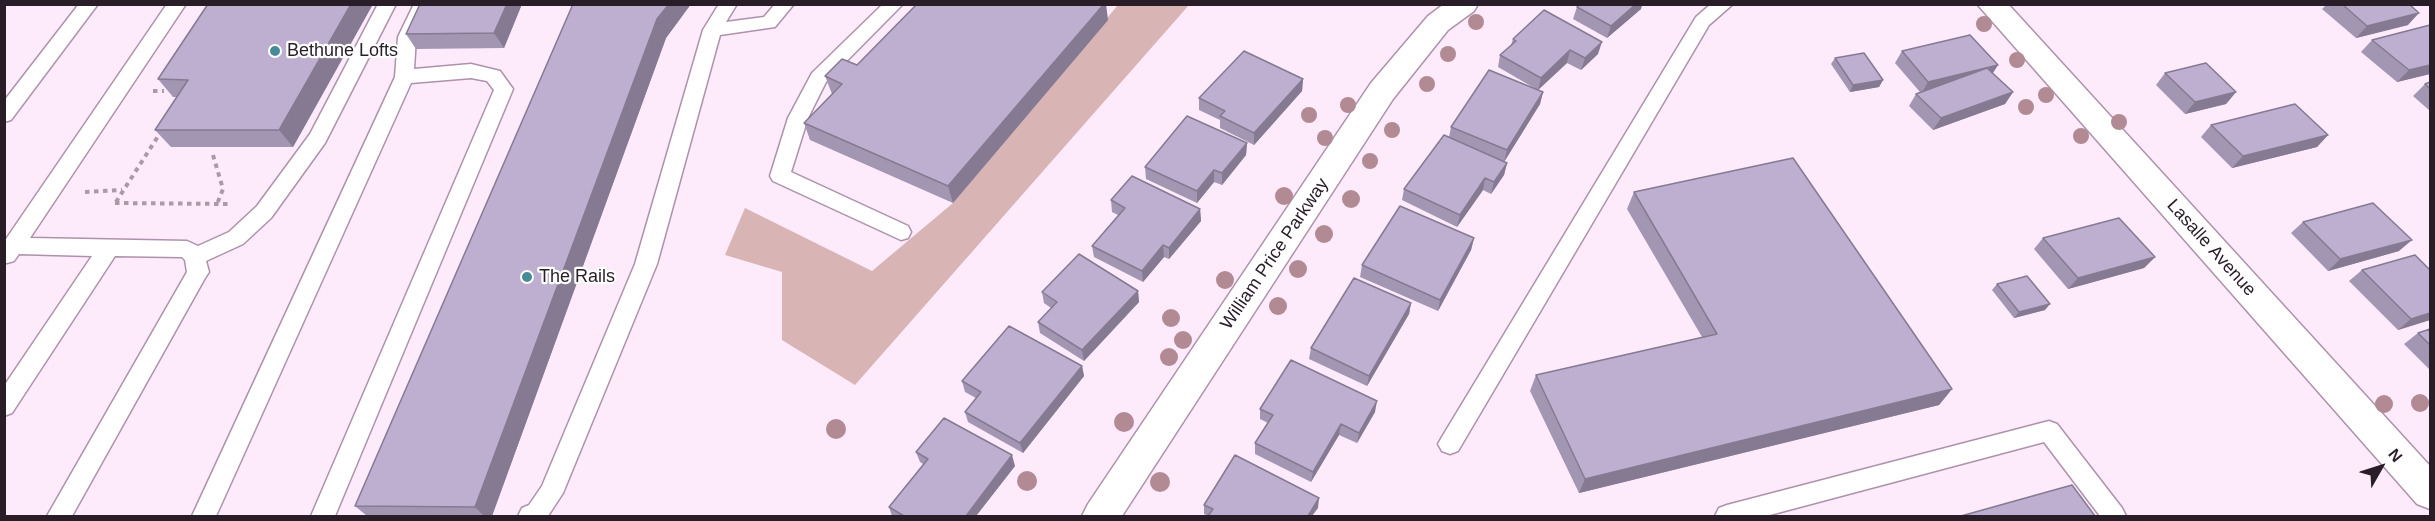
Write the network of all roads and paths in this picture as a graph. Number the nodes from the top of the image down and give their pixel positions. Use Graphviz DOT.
graph roads {
  1 [pos="89,4"];
  2 [pos="177,4"];
  3 [pos="387,4"];
  4 [pos="423,4"];
  5 [pos="728,4"];
  6 [pos="785,4"];
  7 [pos="894,4"];
  8 [pos="1464,4"];
  9 [pos="1724,4"];
  10 [pos="1991,4"];
  11 [pos="712,30"];
  12 [pos="404,77"];
  13 [pos="151,91"];
  14 [pos="164,91"];
  15 [pos="4,115"];
  16 [pos="172,130"];
  17 [pos="213,155"];
  18 [pos="123,190"];
  19 [pos="80,192"];
  20 [pos="217,204"];
  21 [pos="234,204"];
  22 [pos="902,232"];
  23 [pos="108,249"];
  24 [pos="9,252"];
  25 [pos="195,257"];
  26 [pos="4,406"];
  27 [pos="1450,444"];
  28 [pos="2430,492"];
  29 [pos="58,516"];
  30 [pos="204,516"];
  31 [pos="323,516"];
  32 [pos="530,516"];
  33 [pos="1101,516"];
  34 [pos="1727,516"];
  35 [pos="2114,516"];
  1 -- 15 [label="lane"];
  2 -- 24 [label="lane"];
  3 -- 25 [label="lane"];
  4 -- 12 [label="lane"];
  5 -- 11 [label="lane"];
  6 -- 11 [label="lane"];
  7 -- 22 [label="lane"];
  8 -- 33 [label="street, William Price Parkway"];
  9 -- 27 [label="lane"];
  10 -- 28 [label="street, Lasalle Avenue"];
  11 -- 32 [label="lane"];
  12 -- 30 [label="lane"];
  12 -- 31 [label="lane"];
  13 -- 14 [label="path"];
  16 -- 18 [label="path"];
  17 -- 20 [label="path"];
  18 -- 19 [label="path"];
  18 -- 20 [label="path"];
  20 -- 21 [label="path"];
  23 -- 24 [label="lane"];
  23 -- 25 [label="lane"];
  23 -- 26 [label="lane"];
  25 -- 29 [label="lane"];
  34 -- 35 [label="lane"];
}
